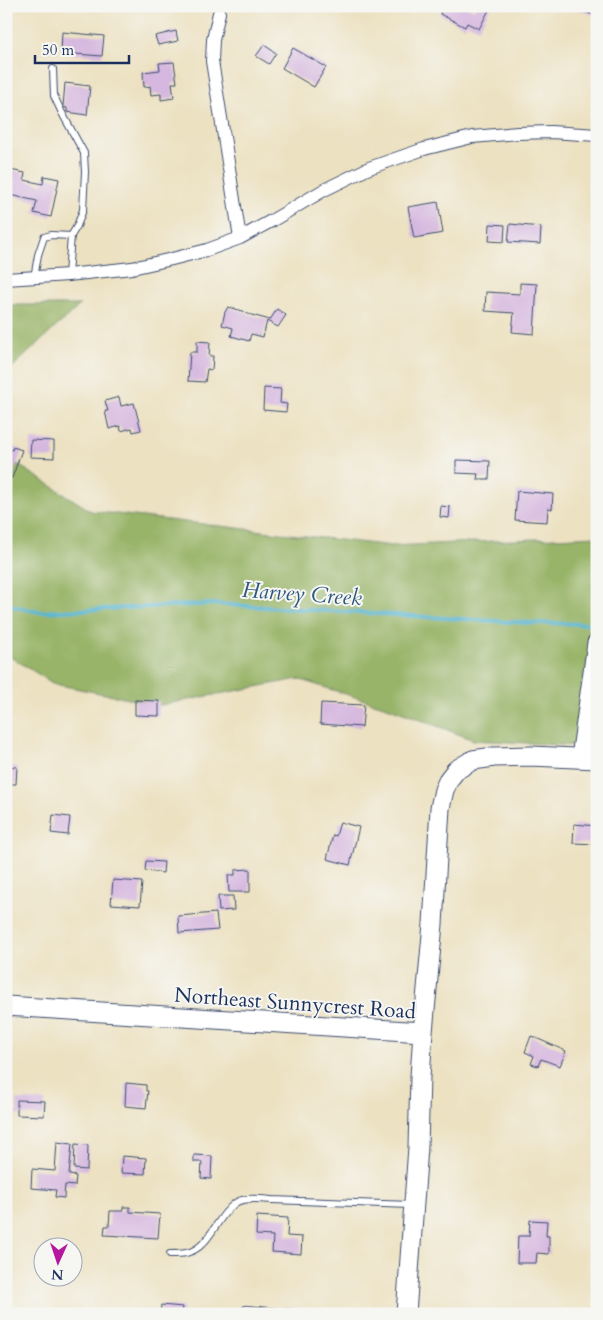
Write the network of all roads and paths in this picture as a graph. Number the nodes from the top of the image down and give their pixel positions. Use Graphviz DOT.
graph roads {
  1 [pos="219,13"];
  2 [pos="53,69"];
  3 [pos="597,135"];
  4 [pos="71,236"];
  5 [pos="240,238"];
  6 [pos="68,276"];
  7 [pos="34,278"];
  8 [pos="6,279"];
  9 [pos="597,643"];
  10 [pos="589,759"];
  11 [pos="6,1006"];
  12 [pos="423,1032"];
  13 [pos="414,1205"];
  14 [pos="170,1254"];
  15 [pos="246,1309"];
  16 [pos="310,1314"];
  17 [pos="406,1314"];
  1 -- 5 [label="street"];
  2 -- 4 [label="lane"];
  3 -- 5 [label="street"];
  4 -- 6 [label="lane"];
  4 -- 7 [label="lane"];
  5 -- 6 [label="street"];
  6 -- 7 [label="street"];
  7 -- 8 [label="street"];
  9 -- 10 [label="street"];
  10 -- 12 [label="street"];
  11 -- 12 [label="street, Northeast Sunnycrest Road"];
  12 -- 13 [label="street, Northeast Sunnycrest Road"];
  13 -- 14 [label="lane"];
  13 -- 17 [label="street, Northeast Sunnycrest Road"];
  15 -- 16 [label="lane"];
}
